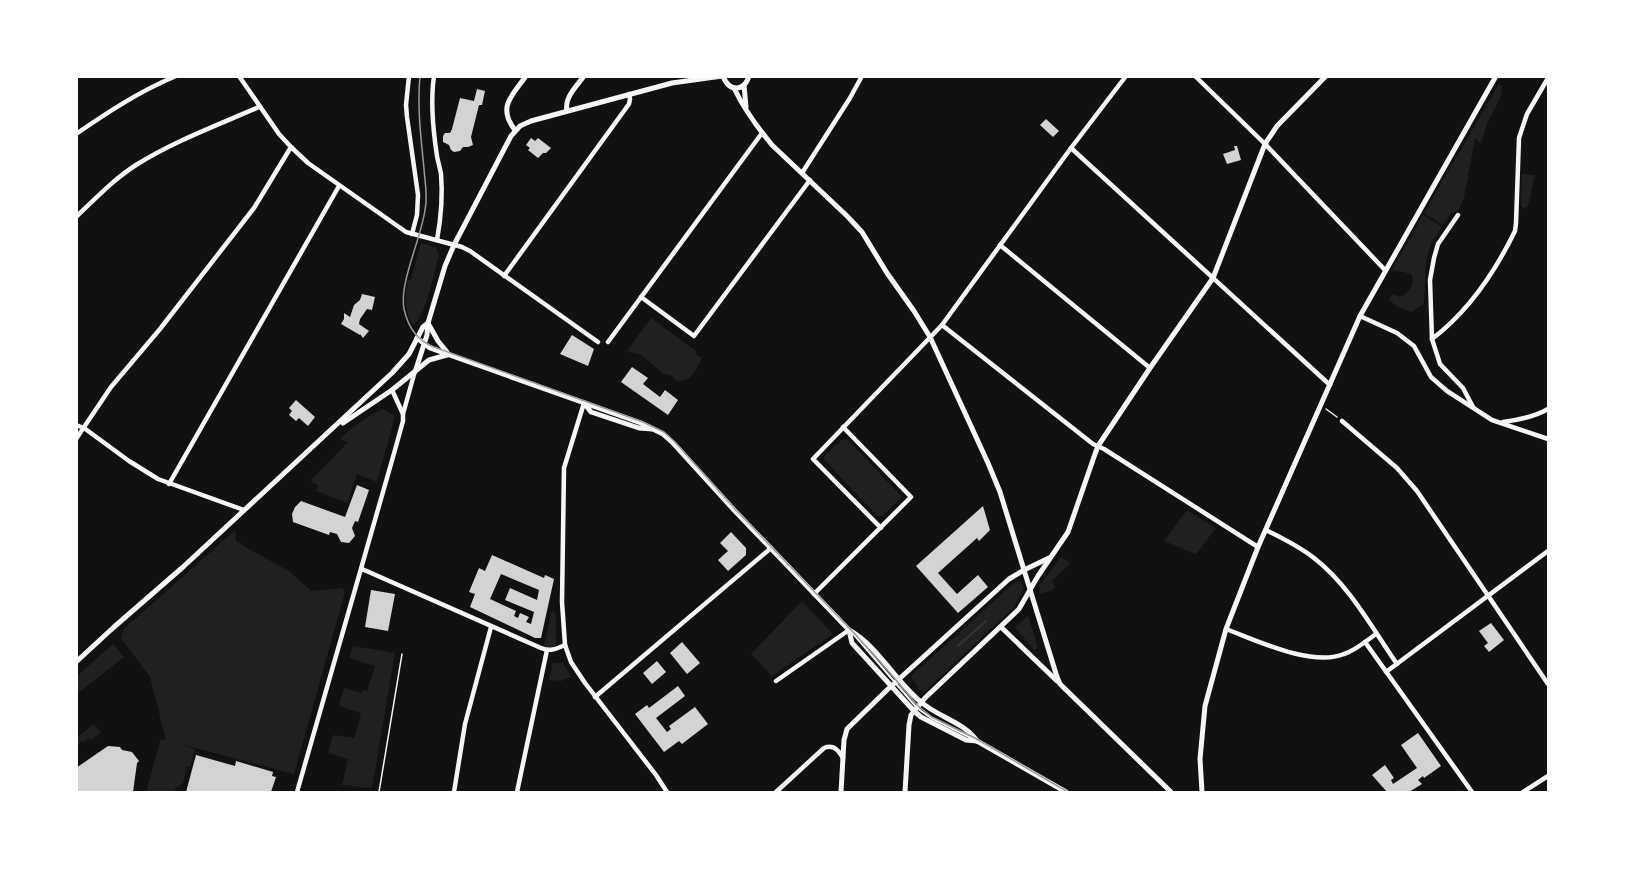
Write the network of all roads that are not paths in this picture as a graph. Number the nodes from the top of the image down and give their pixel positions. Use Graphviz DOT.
graph roads {
  1 [pos="176,76"];
  2 [pos="239,76"];
  3 [pos="409,76"];
  4 [pos="434,76"];
  5 [pos="526,76"];
  6 [pos="584,76"];
  7 [pos="723,76"];
  8 [pos="862,76"];
  9 [pos="1126,76"];
  10 [pos="1195,76"];
  11 [pos="1326,76"];
  12 [pos="1496,76"];
  13 [pos="750,77"];
  14 [pos="1548,78"];
  15 [pos="744,85"];
  16 [pos="1546,86"];
  17 [pos="734,88"];
  18 [pos="629,94"];
  19 [pos="259,107"];
  20 [pos="567,111"];
  21 [pos="748,113"];
  22 [pos="515,130"];
  23 [pos="762,133"];
  24 [pos="76,134"];
  25 [pos="1266,144"];
  26 [pos="291,147"];
  27 [pos="1071,148"];
  28 [pos="802,173"];
  29 [pos="810,180"];
  30 [pos="339,186"];
  31 [pos="1458,214"];
  32 [pos="76,217"];
  33 [pos="412,234"];
  34 [pos="437,240"];
  35 [pos="454,245"];
  36 [pos="999,245"];
  37 [pos="1385,270"];
  38 [pos="504,276"];
  39 [pos="1213,278"];
  40 [pos="641,297"];
  41 [pos="1360,316"];
  42 [pos="428,323"];
  43 [pos="942,325"];
  44 [pos="930,337"];
  45 [pos="417,338"];
  46 [pos="1432,339"];
  47 [pos="598,342"];
  48 [pos="608,342"];
  49 [pos="424,345"];
  50 [pos="451,355"];
  51 [pos="1150,368"];
  52 [pos="416,369"];
  53 [pos="392,373"];
  54 [pos="1330,385"];
  55 [pos="392,390"];
  56 [pos="584,403"];
  57 [pos="1473,407"];
  58 [pos="1548,409"];
  59 [pos="403,414"];
  60 [pos="1342,421"];
  61 [pos="1500,423"];
  62 [pos="76,424"];
  63 [pos="843,427"];
  64 [pos="84,428"];
  65 [pos="327,435"];
  66 [pos="1548,438"];
  67 [pos="76,439"];
  68 [pos="1098,447"];
  69 [pos="169,484"];
  70 [pos="244,510"];
  71 [pos="881,528"];
  72 [pos="1266,530"];
  73 [pos="1258,547"];
  74 [pos="771,548"];
  75 [pos="1548,551"];
  76 [pos="1050,557"];
  77 [pos="362,569"];
  78 [pos="1024,570"];
  79 [pos="1030,589"];
  80 [pos="814,594"];
  81 [pos="1488,596"];
  82 [pos="491,627"];
  83 [pos="1001,627"];
  84 [pos="1226,629"];
  85 [pos="849,630"];
  86 [pos="1376,634"];
  87 [pos="1365,642"];
  88 [pos="565,645"];
  89 [pos="547,650"];
  90 [pos="76,662"];
  91 [pos="1397,664"];
  92 [pos="1386,672"];
  93 [pos="776,681"];
  94 [pos="895,682"];
  95 [pos="1060,684"];
  96 [pos="1548,684"];
  97 [pos="595,697"];
  98 [pos="921,702"];
  99 [pos="915,709"];
  100 [pos="977,741"];
  101 [pos="843,758"];
  102 [pos="1548,776"];
  103 [pos="297,792"];
  104 [pos="454,792"];
  105 [pos="517,792"];
  106 [pos="667,792"];
  107 [pos="776,792"];
  108 [pos="841,792"];
  109 [pos="905,792"];
  110 [pos="1066,792"];
  111 [pos="1171,792"];
  112 [pos="1202,792"];
  113 [pos="1472,792"];
  114 [pos="1523,792"];
  1 -- 24 [label="street"];
  2 -- 19 [label="street"];
  3 -- 33 [label="street"];
  4 -- 34 [label="street"];
  5 -- 22 [label="street"];
  6 -- 20 [label="street"];
  7 -- 17 [label="street"];
  7 -- 18 [label="street"];
  8 -- 28 [label="street"];
  9 -- 27 [label="street"];
  10 -- 25 [label="street"];
  11 -- 25 [label="street"];
  12 -- 37 [label="street"];
  13 -- 15 [label="street"];
  14 -- 16 [label="street"];
  15 -- 17 [label="street"];
  15 -- 21 [label="street"];
  16 -- 46 [label="street"];
  17 -- 21 [label="street"];
  18 -- 20 [label="street"];
  18 -- 38 [label="street"];
  19 -- 26 [label="street"];
  19 -- 32 [label="street"];
  20 -- 22 [label="street"];
  21 -- 23 [label="street"];
  22 -- 35 [label="street"];
  23 -- 28 [label="street"];
  23 -- 40 [label="street"];
  25 -- 37 [label="street"];
  25 -- 39 [label="street"];
  26 -- 30 [label="street"];
  26 -- 64 [label="street"];
  27 -- 36 [label="street"];
  27 -- 39 [label="street"];
  28 -- 29 [label="street"];
  29 -- 40 [label="street"];
  29 -- 44 [label="street"];
  30 -- 33 [label="street"];
  30 -- 69 [label="street"];
  31 -- 46 [label="street"];
  33 -- 34 [label="street"];
  34 -- 35 [label="street"];
  35 -- 38 [label="street"];
  35 -- 42 [label="street"];
  36 -- 43 [label="street"];
  36 -- 51 [label="street"];
  37 -- 41 [label="street"];
  38 -- 47 [label="street"];
  39 -- 51 [label="street"];
  39 -- 54 [label="street"];
  40 -- 48 [label="street"];
  41 -- 54 [label="street"];
  41 -- 57 [label="street"];
  42 -- 45 [label="street"];
  42 -- 49 [label="street"];
  42 -- 50 [label="street"];
  43 -- 44 [label="street"];
  43 -- 68 [label="street"];
  44 -- 63 [label="street"];
  44 -- 78 [label="street"];
  45 -- 49 [label="street"];
  45 -- 53 [label="street"];
  46 -- 57 [label="street"];
  49 -- 50 [label="street"];
  49 -- 52 [label="street"];
  50 -- 52 [label="street"];
  50 -- 56 [label="street"];
  51 -- 68 [label="street"];
  52 -- 55 [label="street"];
  52 -- 59 [label="street"];
  53 -- 55 [label="street"];
  53 -- 65 [label="street"];
  54 -- 72 [label="street"];
  55 -- 59 [label="street"];
  55 -- 65 [label="street"];
  56 -- 74 [label="street"];
  56 -- 88 [label="street"];
  57 -- 61 [label="street"];
  58 -- 61 [label="street"];
  59 -- 77 [label="street"];
  60 -- 81 [label="street"];
  61 -- 66 [label="street"];
  62 -- 64 [label="street"];
  63 -- 71 [label="street"];
  63 -- 71 [label="street"];
  64 -- 67 [label="street"];
  64 -- 69 [label="street"];
  65 -- 70 [label="street"];
  68 -- 73 [label="street"];
  68 -- 76 [label="street"];
  69 -- 70 [label="street"];
  70 -- 90 [label="street"];
  71 -- 80 [label="street"];
  72 -- 73 [label="street"];
  72 -- 86 [label="street"];
  73 -- 84 [label="street"];
  74 -- 80 [label="street"];
  74 -- 97 [label="street"];
  75 -- 81 [label="street"];
  76 -- 78 [label="street"];
  76 -- 79 [label="street"];
  77 -- 82 [label="street"];
  77 -- 103 [label="street"];
  78 -- 79 [label="street"];
  78 -- 94 [label="street"];
  79 -- 83 [label="street"];
  79 -- 95 [label="street"];
  80 -- 85 [label="street"];
  81 -- 91 [label="street"];
  81 -- 96 [label="street"];
  82 -- 89 [label="street"];
  82 -- 104 [label="street"];
  83 -- 95 [label="street"];
  83 -- 98 [label="street"];
  84 -- 87 [label="street"];
  84 -- 112 [label="street"];
  85 -- 93 [label="street"];
  85 -- 94 [label="street"];
  85 -- 94 [label="street"];
  86 -- 87 [label="street"];
  86 -- 91 [label="street"];
  87 -- 92 [label="street"];
  88 -- 89 [label="street"];
  88 -- 97 [label="street"];
  89 -- 105 [label="street"];
  91 -- 92 [label="street"];
  92 -- 113 [label="street"];
  94 -- 98 [label="street"];
  94 -- 99 [label="street"];
  94 -- 101 [label="street"];
  95 -- 111 [label="street"];
  97 -- 106 [label="street"];
  98 -- 99 [label="street"];
  98 -- 100 [label="street"];
  99 -- 100 [label="street"];
  99 -- 109 [label="street"];
  100 -- 110 [label="street"];
  101 -- 107 [label="street"];
  101 -- 108 [label="street"];
  102 -- 114 [label="street"];
}
